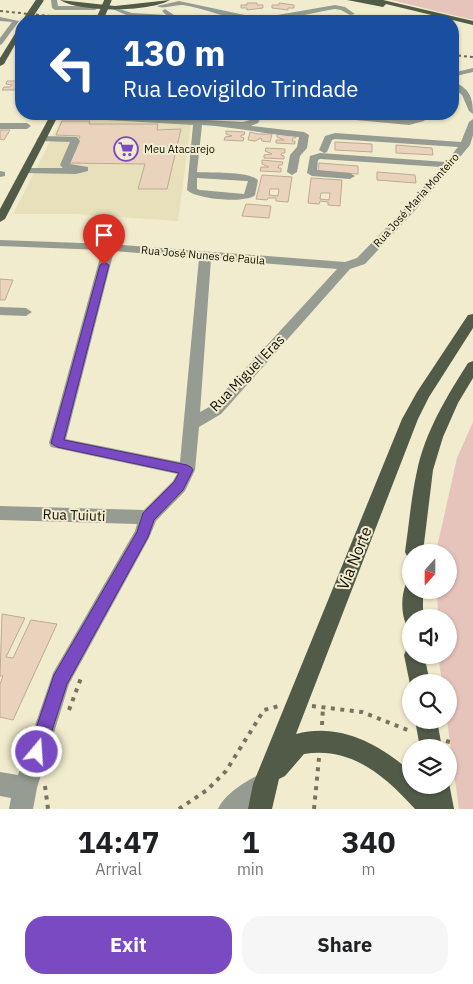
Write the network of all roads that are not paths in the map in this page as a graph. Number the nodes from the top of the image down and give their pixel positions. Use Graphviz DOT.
graph roads {
  1 [pos="40,0"];
  2 [pos="54,0"];
  3 [pos="63,0"];
  4 [pos="108,0"];
  5 [pos="167,0"];
  6 [pos="350,0"];
  7 [pos="373,0"];
  8 [pos="75,2"];
  9 [pos="160,5"];
  10 [pos="115,7"];
  11 [pos="95,8"];
  12 [pos="319,13"];
  13 [pos="30,15"];
  14 [pos="101,15"];
  15 [pos="140,15"];
  16 [pos="171,15"];
  17 [pos="230,15"];
  18 [pos="304,15"];
  19 [pos="327,15"];
  20 [pos="340,15"];
  21 [pos="424,15"];
  22 [pos="438,15"];
  23 [pos="0,19"];
  24 [pos="459,20"];
  25 [pos="15,21"];
  26 [pos="15,21"];
  27 [pos="15,22"];
  28 [pos="0,23"];
  29 [pos="473,23"];
  30 [pos="459,24"];
  31 [pos="473,28"];
  32 [pos="15,39"];
  33 [pos="0,43"];
  34 [pos="0,64"];
  35 [pos="473,70"];
  36 [pos="459,73"];
  37 [pos="459,88"];
  38 [pos="473,111"];
  39 [pos="52,120"];
  40 [pos="162,120"];
  41 [pos="256,120"];
  42 [pos="388,120"];
  43 [pos="421,120"];
  44 [pos="198,122"];
  45 [pos="473,122"];
  46 [pos="243,125"];
  47 [pos="0,126"];
  48 [pos="27,126"];
  49 [pos="42,139"];
  50 [pos="465,144"];
  51 [pos="324,150"];
  52 [pos="449,165"];
  53 [pos="26,171"];
  54 [pos="292,172"];
  55 [pos="350,176"];
  56 [pos="192,179"];
  57 [pos="0,219"];
  58 [pos="0,243"];
  59 [pos="109,247"];
  60 [pos="205,255"];
  61 [pos="346,266"];
  62 [pos="0,311"];
  63 [pos="26,312"];
  64 [pos="473,318"];
  65 [pos="473,366"];
  66 [pos="191,424"];
  67 [pos="187,470"];
  68 [pos="0,513"];
  69 [pos="148,517"];
  70 [pos="415,544"];
  71 [pos="0,784"];
  72 [pos="265,784"];
  73 [pos="440,794"];
  74 [pos="23,799"];
  75 [pos="230,809"];
  76 [pos="260,809"];
  77 [pos="430,809"];
  78 [pos="442,809"];
  1 -- 13 [label="main road, bridge"];
  2 -- 11 [label="street"];
  3 -- 8 [label="main road"];
  4 -- 14 [label="main road, bridge"];
  5 -- 9 [label="main road"];
  6 -- 21 [label="main road"];
  7 -- 22 [label="main road"];
  8 -- 11 [label="main road"];
  9 -- 10 [label="main road"];
  9 -- 16 [label="street"];
  9 -- 17 [label="street"];
  10 -- 11 [label="main road"];
  10 -- 15 [label="street"];
  12 -- 18 [label="street"];
  12 -- 19 [label="street"];
  12 -- 20 [label="street"];
  23 -- 25 [label="street"];
  24 -- 29 [label="main road"];
  26 -- 28 [label="street"];
  27 -- 33 [label="street"];
  30 -- 31 [label="main road"];
  32 -- 34 [label="main road"];
  35 -- 36 [label="street"];
  37 -- 38 [label="street"];
  39 -- 49 [label="main road"];
  40 -- 44 [label="street"];
  41 -- 46 [label="street"];
  42 -- 43 [label="street"];
  44 -- 46 [label="street"];
  44 -- 56 [label="street"];
  45 -- 50 [label="street, Rua José Maria Monteiro"];
  46 -- 54 [label="street"];
  47 -- 48 [label="street"];
  49 -- 53 [label="main road"];
  49 -- 53 [label="street"];
  50 -- 51 [label="street"];
  50 -- 52 [label="street, Rua José Maria Monteiro"];
  52 -- 55 [label="street"];
  52 -- 61 [label="street, Rua José Maria Monteiro"];
  53 -- 57 [label="main road"];
  56 -- 56 [label="street"];
  58 -- 59 [label="street, Rua José Nunes de Paula"];
  59 -- 60 [label="street, Rua José Nunes de Paula"];
  59 -- 67 [label="street"];
  60 -- 61 [label="street, Rua José Nunes de Paula"];
  60 -- 66 [label="street"];
  61 -- 66 [label="street, Rua Miguel Eras"];
  62 -- 63 [label="street"];
  64 -- 72 [label="main road, Via Norte"];
  65 -- 70 [label="main road"];
  66 -- 67 [label="street"];
  67 -- 69 [label="street"];
  68 -- 69 [label="street, Rua Tuiuti"];
  69 -- 74 [label="street"];
  71 -- 74 [label="street"];
  72 -- 75 [label="street"];
  72 -- 76 [label="main road, Via Norte"];
  72 -- 77 [label="main road"];
  73 -- 78 [label="main road"];
}
